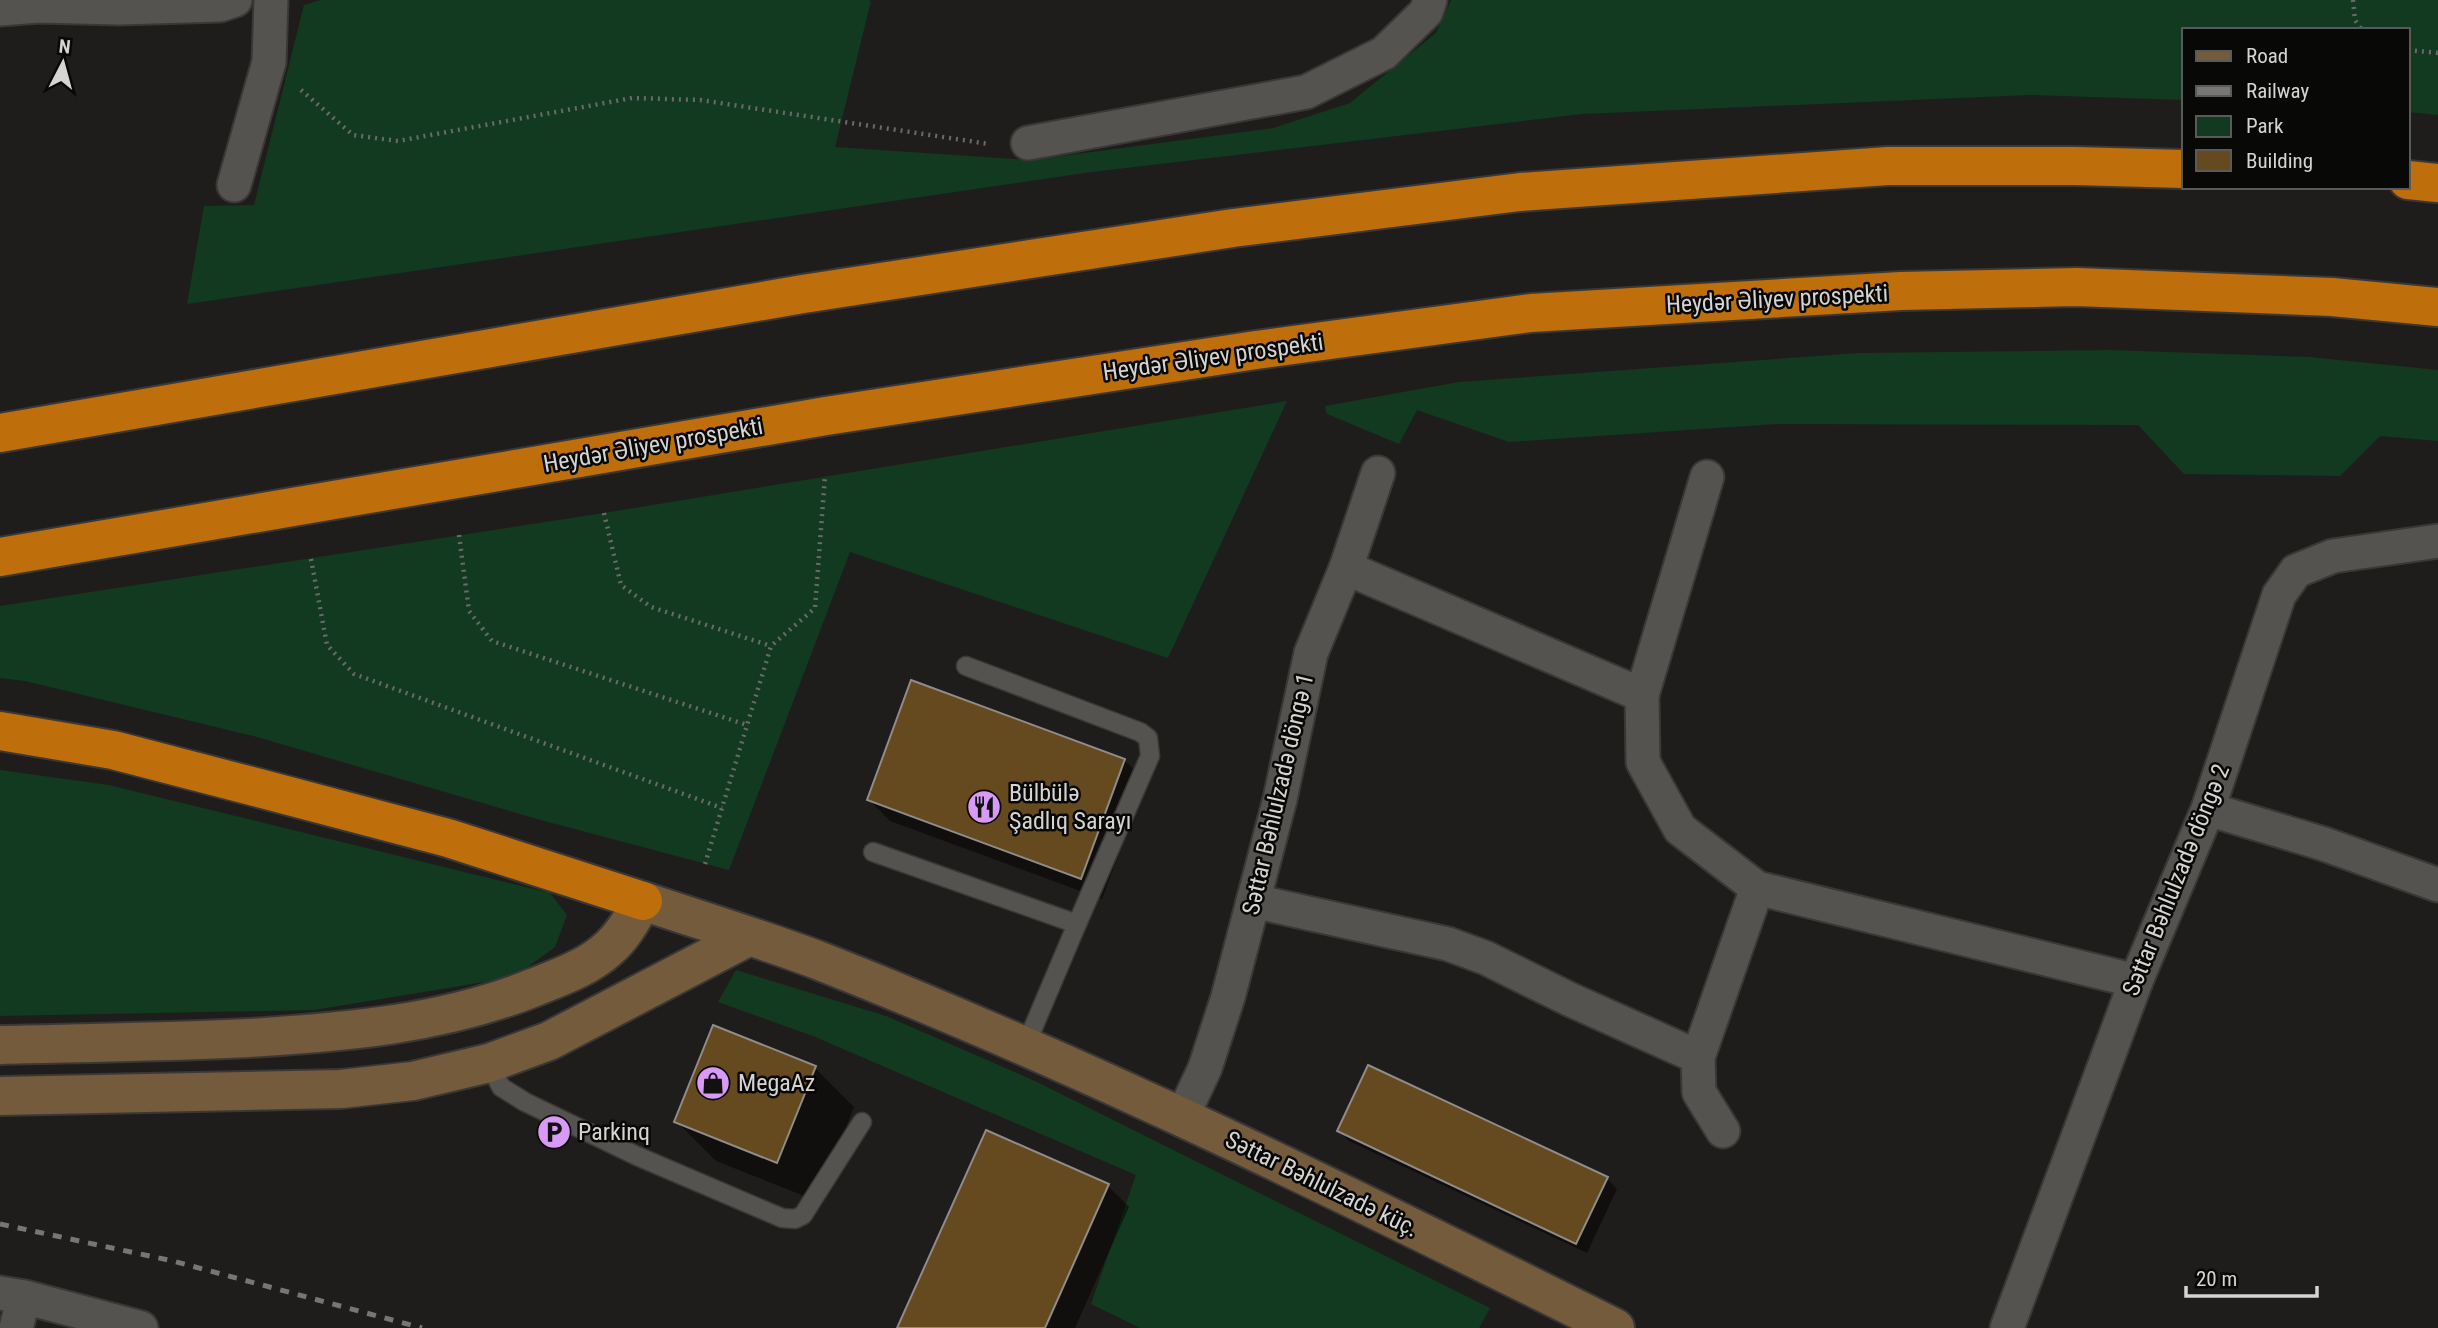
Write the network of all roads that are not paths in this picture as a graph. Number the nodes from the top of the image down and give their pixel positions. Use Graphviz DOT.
graph roads {
  1 [pos="235,0"];
  2 [pos="271,0"];
  3 [pos="1430,0"];
  4 [pos="0,9"];
  5 [pos="1028,143"];
  6 [pos="2182,169"];
  7 [pos="2410,180"];
  8 [pos="2438,183"];
  9 [pos="234,185"];
  10 [pos="2438,307"];
  11 [pos="0,433"];
  12 [pos="1378,473"];
  13 [pos="1707,477"];
  14 [pos="2438,541"];
  15 [pos="0,557"];
  16 [pos="1346,568"];
  17 [pos="966,666"];
  18 [pos="1642,695"];
  19 [pos="0,731"];
  20 [pos="2208,809"];
  21 [pos="873,852"];
  22 [pos="2438,886"];
  23 [pos="1757,888"];
  24 [pos="643,901"];
  25 [pos="1253,901"];
  26 [pos="1076,924"];
  27 [pos="748,937"];
  28 [pos="2136,981"];
  29 [pos="0,1045"];
  30 [pos="1026,1047"];
  31 [pos="1698,1057"];
  32 [pos="489,1063"];
  33 [pos="0,1096"];
  34 [pos="1182,1117"];
  35 [pos="862,1122"];
  36 [pos="1723,1131"];
  37 [pos="13,1306"];
  38 [pos="141,1328"];
  39 [pos="1615,1328"];
  40 [pos="2007,1328"];
  1 -- 4 [label="street"];
  2 -- 9 [label="street"];
  3 -- 5 [label="street"];
  6 -- 11 [label="highway"];
  7 -- 8 [label="highway"];
  10 -- 15 [label="highway, Heydər Əliyev prospekti"];
  12 -- 16 [label="street, Səttar Bəhlulzadə döngə 1"];
  13 -- 18 [label="street"];
  14 -- 20 [label="street, Səttar Bəhlulzadə döngə 2"];
  16 -- 18 [label="street"];
  16 -- 25 [label="street, Səttar Bəhlulzadə döngə 1"];
  17 -- 26 [label="lane"];
  18 -- 23 [label="street"];
  19 -- 24 [label="highway"];
  20 -- 22 [label="street"];
  20 -- 28 [label="street, Səttar Bəhlulzadə döngə 2"];
  21 -- 26 [label="lane"];
  23 -- 28 [label="street"];
  23 -- 31 [label="street"];
  24 -- 27 [label="main road, Səttar Bəhlulzadə küç."];
  24 -- 29 [label="main road"];
  25 -- 31 [label="street"];
  25 -- 34 [label="street, Səttar Bəhlulzadə döngə 1"];
  26 -- 30 [label="lane"];
  27 -- 30 [label="main road, Səttar Bəhlulzadə küç."];
  27 -- 32 [label="main road"];
  28 -- 40 [label="street, Səttar Bəhlulzadə döngə 2"];
  30 -- 34 [label="main road, Səttar Bəhlulzadə küç."];
  31 -- 36 [label="street"];
  32 -- 33 [label="main road"];
  32 -- 35 [label="lane"];
  34 -- 39 [label="main road, Səttar Bəhlulzadə küç."];
  37 -- 38 [label="street"];
}
